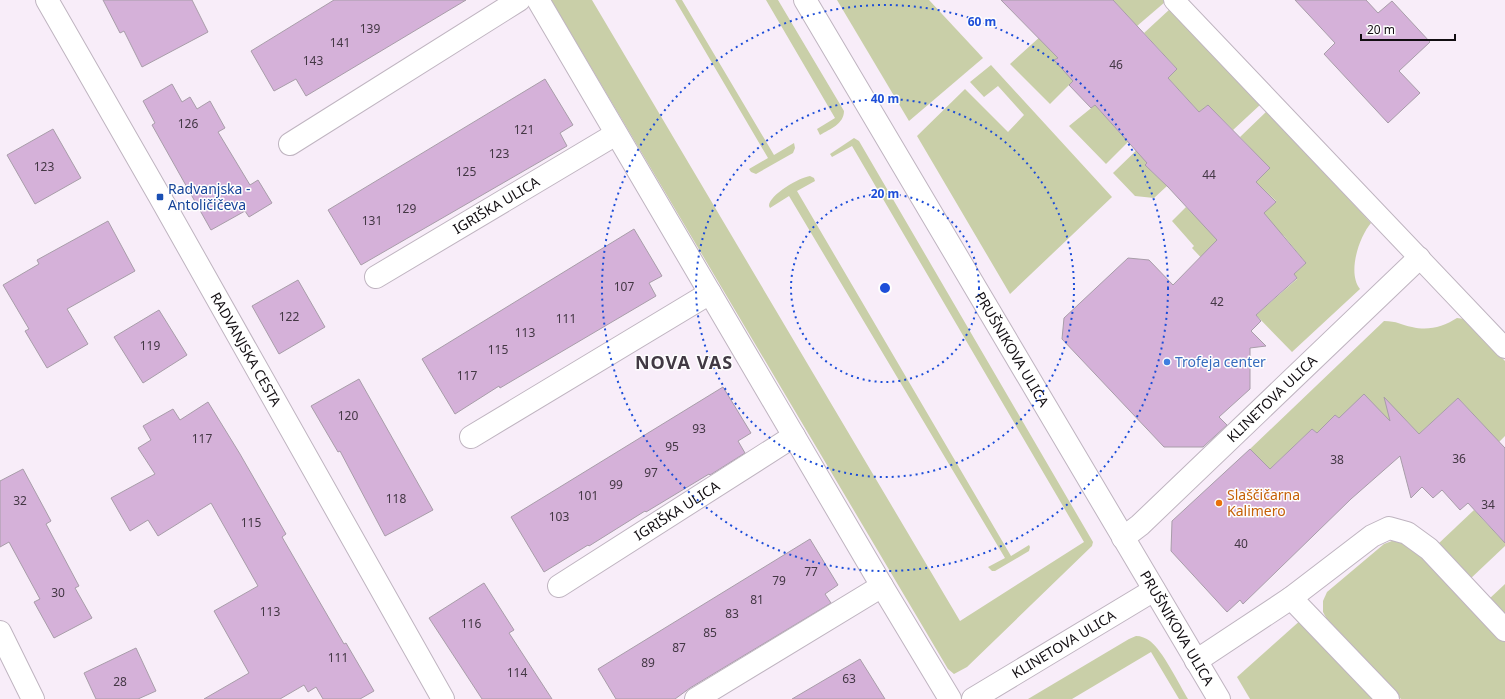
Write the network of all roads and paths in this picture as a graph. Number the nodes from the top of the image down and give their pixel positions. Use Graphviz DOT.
graph roads {
  1 [pos="47,0"];
  2 [pos="519,0"];
  3 [pos="538,0"];
  4 [pos="805,0"];
  5 [pos="1174,0"];
  6 [pos="616,134"];
  7 [pos="290,144"];
  8 [pos="1420,258"];
  9 [pos="376,277"];
  10 [pos="710,294"];
  11 [pos="1505,348"];
  12 [pos="794,436"];
  13 [pos="471,437"];
  14 [pos="1123,538"];
  15 [pos="559,586"];
  16 [pos="882,586"];
  17 [pos="1154,590"];
  18 [pos="1291,598"];
  19 [pos="1505,630"];
  20 [pos="0,632"];
  21 [pos="1196,661"];
  22 [pos="34,699"];
  23 [pos="443,699"];
  24 [pos="696,699"];
  25 [pos="950,699"];
  26 [pos="973,699"];
  27 [pos="1219,699"];
  28 [pos="1388,699"];
  1 -- 23 [label="street, RADVANJSKA CESTA"];
  2 -- 7 [label="street"];
  3 -- 6 [label="street"];
  4 -- 14 [label="street, PRUŠNIKOVA ULICA"];
  5 -- 8 [label="street"];
  6 -- 9 [label="street, IGRIŠKA ULICA"];
  6 -- 10 [label="street"];
  8 -- 11 [label="street"];
  8 -- 14 [label="street, KLINETOVA ULICA"];
  10 -- 12 [label="street"];
  10 -- 13 [label="street"];
  12 -- 15 [label="street, IGRIŠKA ULICA"];
  12 -- 16 [label="street"];
  14 -- 17 [label="street, PRUŠNIKOVA ULICA"];
  16 -- 24 [label="street"];
  16 -- 25 [label="street"];
  17 -- 21 [label="street, PRUŠNIKOVA ULICA"];
  17 -- 26 [label="street, KLINETOVA ULICA"];
  18 -- 19 [label="street"];
  18 -- 21 [label="street"];
  18 -- 28 [label="street"];
  20 -- 22 [label="street"];
  21 -- 27 [label="street, PRUŠNIKOVA ULICA"];
}
